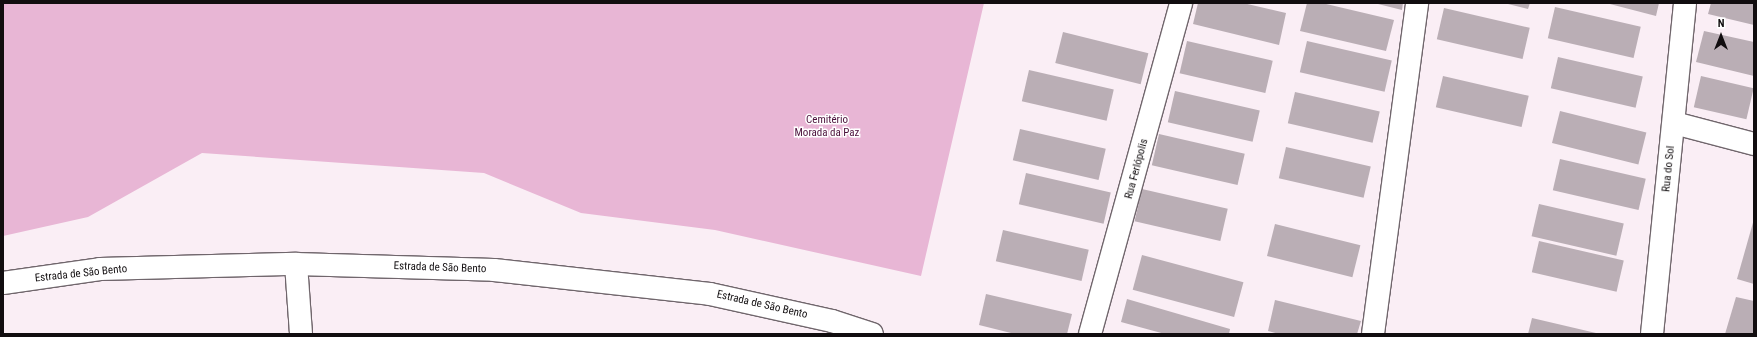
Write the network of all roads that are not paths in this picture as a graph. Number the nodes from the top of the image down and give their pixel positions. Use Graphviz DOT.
graph roads {
  1 [pos="1181,3"];
  2 [pos="1417,3"];
  3 [pos="1685,3"];
  4 [pos="1674,123"];
  5 [pos="1754,144"];
  6 [pos="296,264"];
  7 [pos="3,283"];
  8 [pos="301,334"];
  9 [pos="872,334"];
  10 [pos="1090,334"];
  11 [pos="1373,334"];
  12 [pos="1652,334"];
  1 -- 10 [label="street, Rua Ferlópolis"];
  2 -- 11 [label="street"];
  3 -- 4 [label="street, Rua do Sol"];
  4 -- 5 [label="street"];
  4 -- 12 [label="street, Rua do Sol"];
  6 -- 7 [label="street, Estrada de São Bento"];
  6 -- 8 [label="street"];
  6 -- 9 [label="street, Estrada de São Bento"];
}
